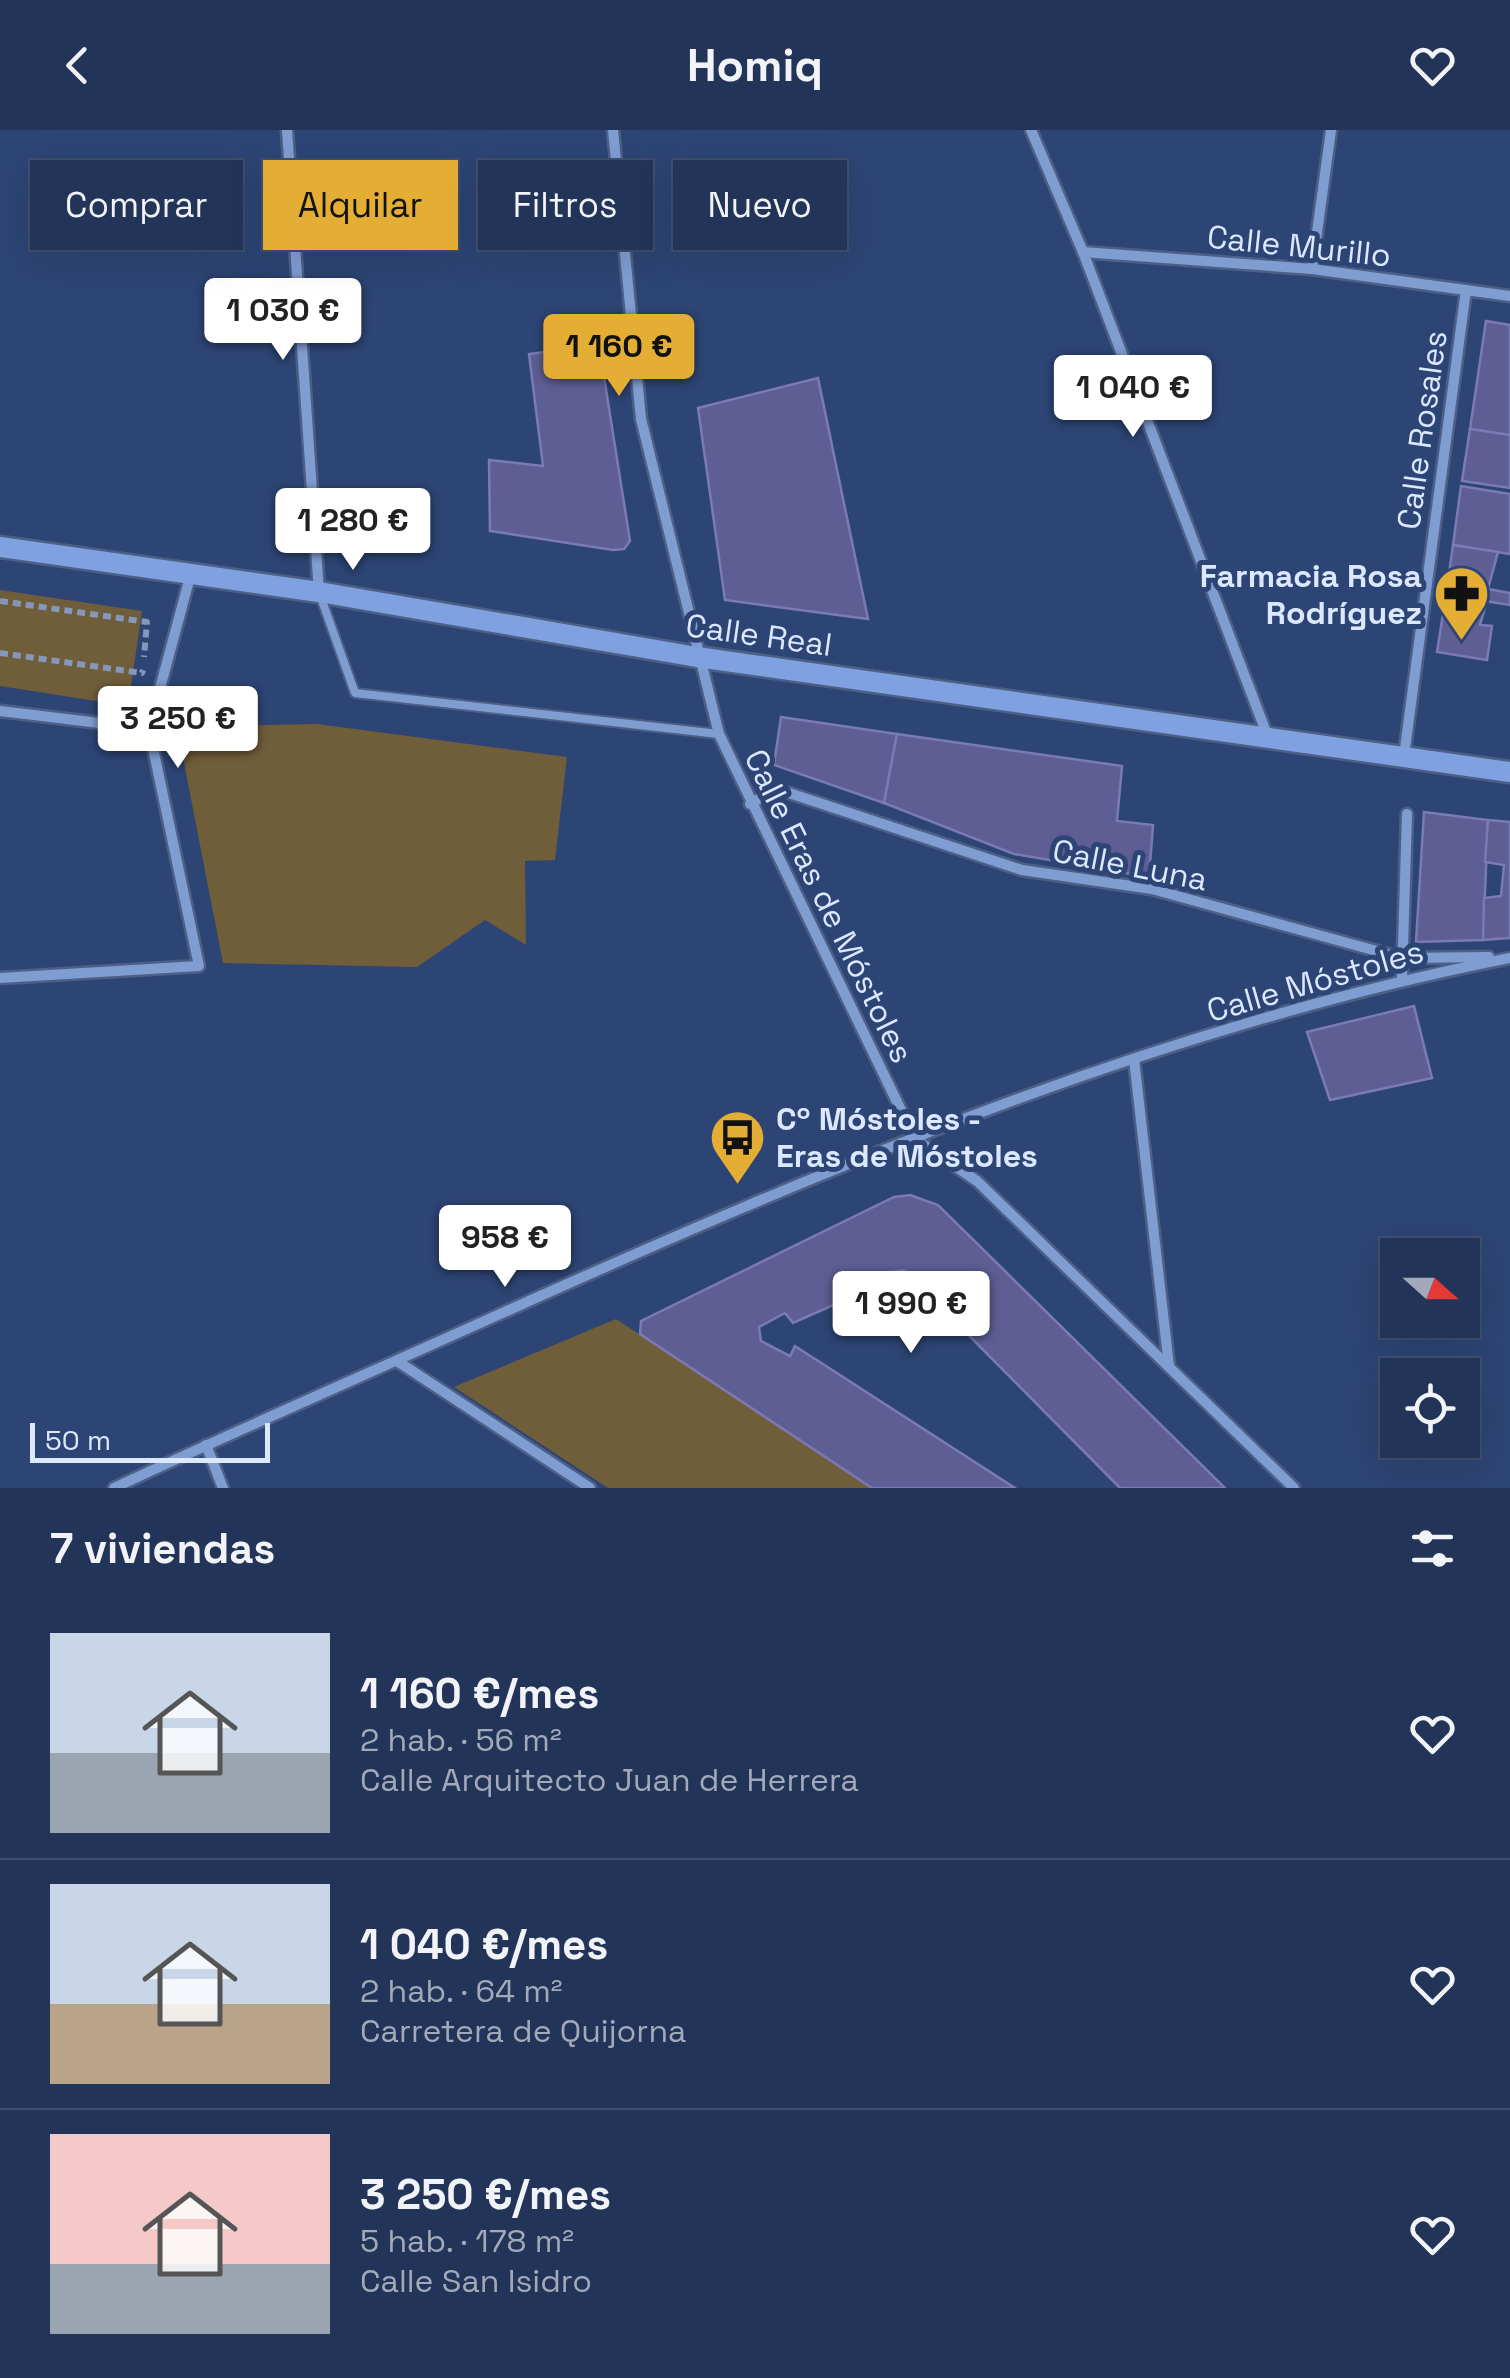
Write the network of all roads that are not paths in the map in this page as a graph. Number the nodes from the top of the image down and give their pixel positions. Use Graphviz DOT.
graph roads {
  1 [pos="288,130"];
  2 [pos="612,130"];
  3 [pos="1031,130"];
  4 [pos="1332,130"];
  5 [pos="1083,252"];
  6 [pos="1312,269"];
  7 [pos="1466,290"];
  8 [pos="1510,296"];
  9 [pos="0,546"];
  10 [pos="190,577"];
  11 [pos="319,592"];
  12 [pos="698,657"];
  13 [pos="0,711"];
  14 [pos="148,729"];
  15 [pos="719,734"];
  16 [pos="1268,737"];
  17 [pos="1404,756"];
  18 [pos="1510,772"];
  19 [pos="750,804"];
  20 [pos="1407,814"];
  21 [pos="1402,958"];
  22 [pos="1510,958"];
  23 [pos="0,978"];
  24 [pos="1402,980"];
  25 [pos="1134,1059"];
  26 [pos="914,1139"];
  27 [pos="398,1360"];
  28 [pos="1169,1368"];
  29 [pos="206,1445"];
  30 [pos="114,1488"];
  31 [pos="223,1488"];
  32 [pos="590,1488"];
  33 [pos="1294,1488"];
  1 -- 11 [label="street"];
  2 -- 12 [label="street, Calle Eras de Móstoles"];
  3 -- 5 [label="street"];
  4 -- 6 [label="street"];
  5 -- 6 [label="street, Calle Murillo"];
  5 -- 16 [label="street"];
  6 -- 7 [label="street, Calle Murillo"];
  7 -- 8 [label="street, Calle Murillo"];
  7 -- 17 [label="street, Calle Rosales"];
  9 -- 10 [label="street, Calle Real"];
  10 -- 11 [label="street, Calle Real"];
  10 -- 14 [label="street"];
  11 -- 12 [label="street, Calle Real"];
  11 -- 15 [label="lane"];
  12 -- 15 [label="street, Calle Eras de Móstoles"];
  12 -- 16 [label="street, Calle Real"];
  13 -- 14 [label="street"];
  14 -- 23 [label="street"];
  15 -- 19 [label="street, Calle Eras de Móstoles"];
  16 -- 17 [label="street, Calle Real"];
  17 -- 18 [label="street, Calle Real"];
  19 -- 21 [label="street, Calle Luna"];
  19 -- 26 [label="street, Calle Eras de Móstoles"];
  20 -- 21 [label="street"];
  21 -- 22 [label="street, Calle Luna"];
  21 -- 24 [label="street"];
  22 -- 24 [label="street, Calle Móstoles"];
  24 -- 25 [label="street, Calle Móstoles"];
  25 -- 26 [label="street, Calle Móstoles"];
  25 -- 28 [label="street"];
  26 -- 27 [label="street, Calle Móstoles"];
  26 -- 28 [label="street, Calle Eras de Móstoles"];
  27 -- 29 [label="street, Calle Móstoles"];
  27 -- 32 [label="street"];
  28 -- 33 [label="street, Calle Eras de Móstoles"];
  29 -- 30 [label="street, Calle Móstoles"];
  29 -- 31 [label="street"];
}
